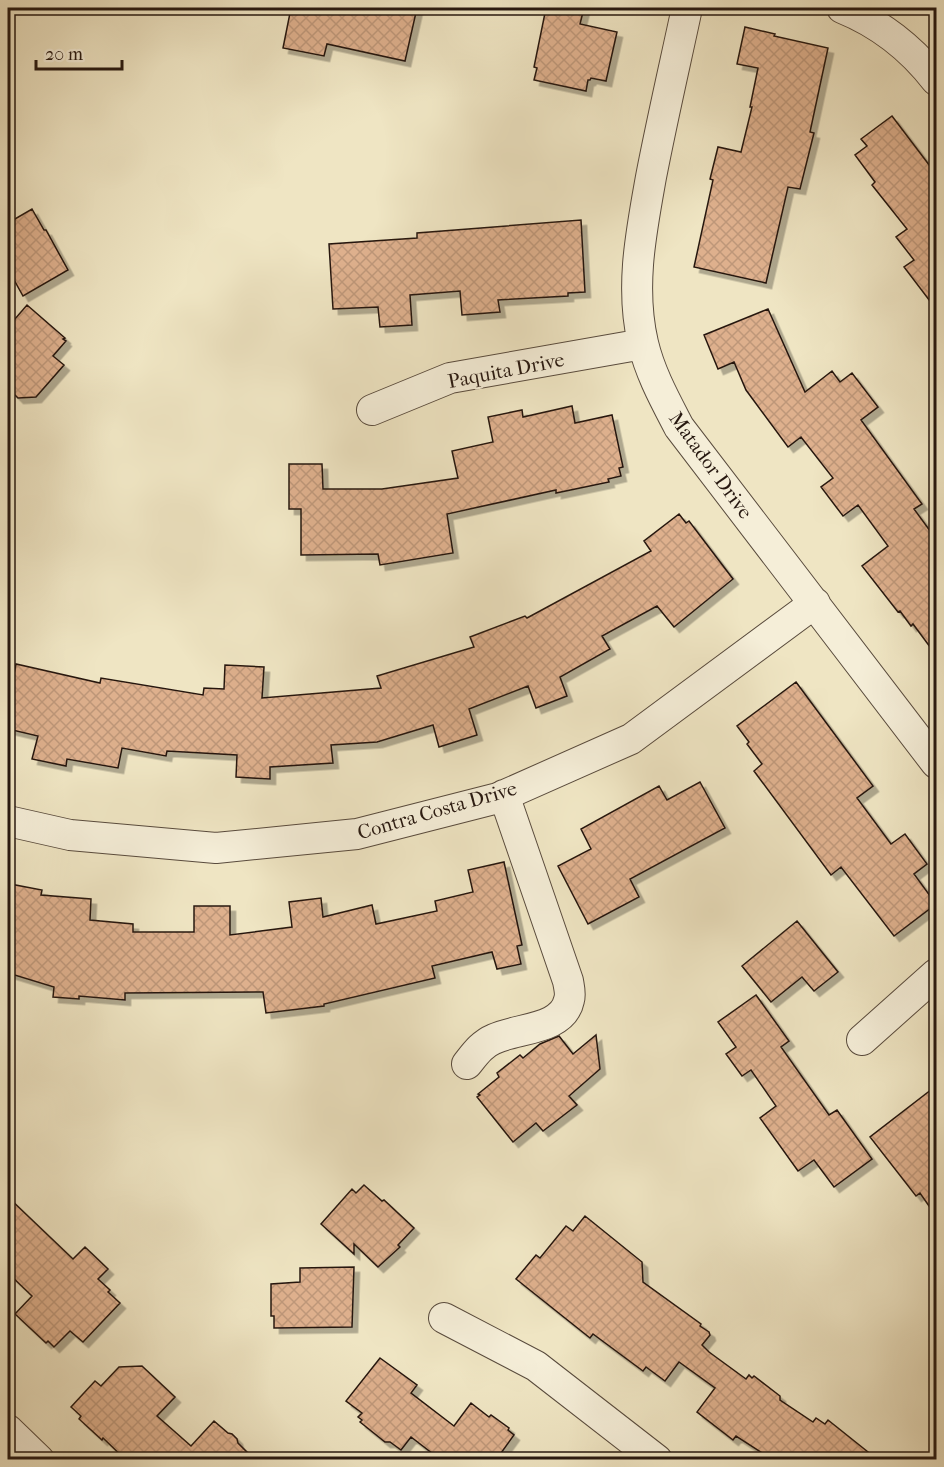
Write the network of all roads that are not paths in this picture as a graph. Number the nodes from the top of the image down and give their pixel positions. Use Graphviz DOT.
graph roads {
  1 [pos="687,8"];
  2 [pos="842,8"];
  3 [pos="936,80"];
  4 [pos="643,344"];
  5 [pos="372,410"];
  6 [pos="814,603"];
  7 [pos="936,763"];
  8 [pos="504,795"];
  9 [pos="8,821"];
  10 [pos="936,974"];
  11 [pos="862,1040"];
  12 [pos="467,1064"];
  13 [pos="444,1318"];
  14 [pos="8,1430"];
  15 [pos="39,1460"];
  16 [pos="657,1460"];
  1 -- 4 [label="street, Matador Drive"];
  2 -- 3 [label="street"];
  4 -- 5 [label="street, Paquita Drive"];
  4 -- 6 [label="street, Matador Drive"];
  6 -- 7 [label="street, Matador Drive"];
  6 -- 8 [label="street, Contra Costa Drive"];
  8 -- 9 [label="street, Contra Costa Drive"];
  8 -- 12 [label="street"];
  10 -- 11 [label="street"];
  13 -- 16 [label="street"];
  14 -- 15 [label="street"];
}
